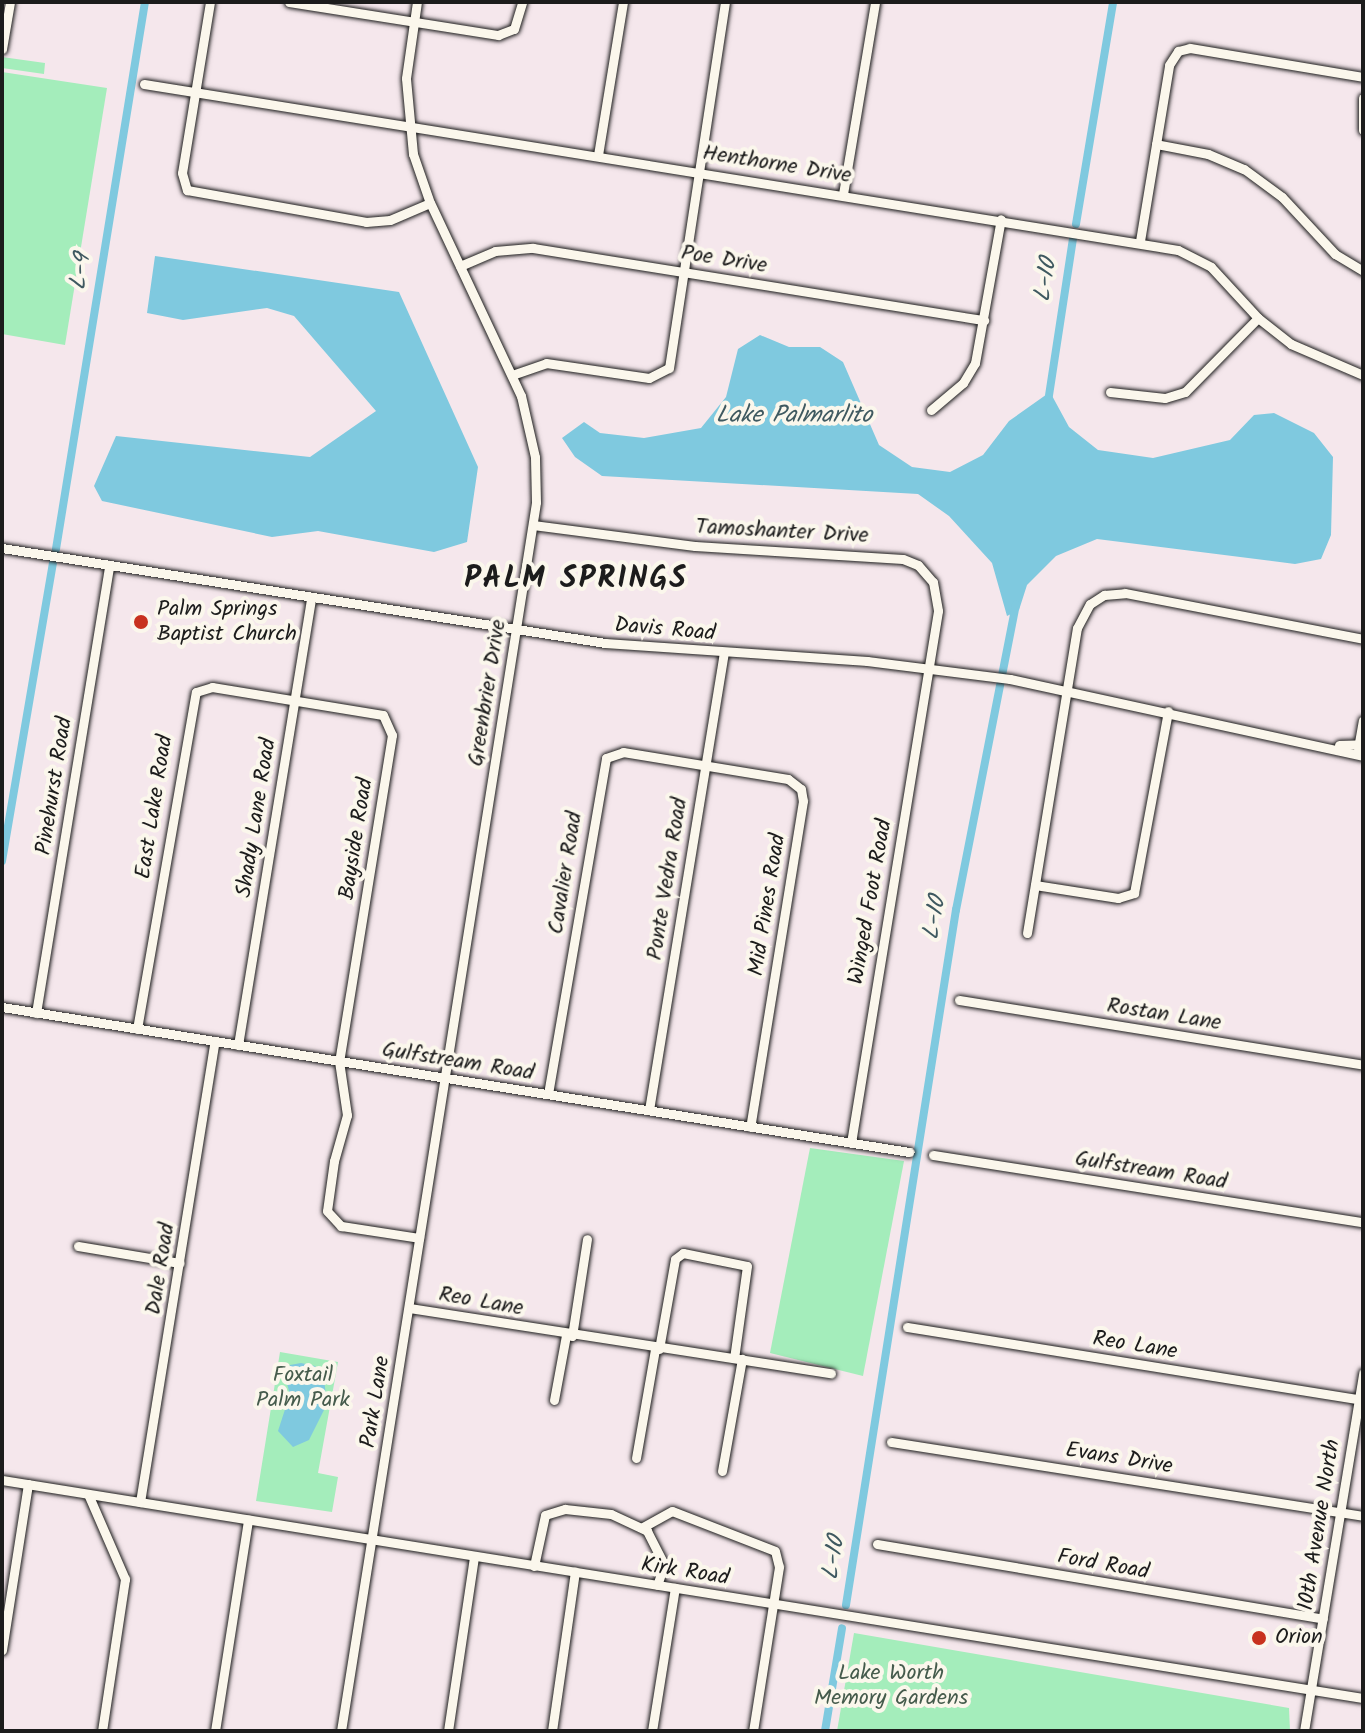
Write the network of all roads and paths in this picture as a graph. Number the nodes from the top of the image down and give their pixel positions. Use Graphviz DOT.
graph roads {
  1 [pos="10,2"];
  2 [pos="210,2"];
  3 [pos="289,2"];
  4 [pos="417,2"];
  5 [pos="522,2"];
  6 [pos="623,2"];
  7 [pos="725,2"];
  8 [pos="875,2"];
  9 [pos="311,4"];
  10 [pos="414,22"];
  11 [pos="2,49"];
  12 [pos="1363,77"];
  13 [pos="144,84"];
  14 [pos="196,92"];
  15 [pos="1363,98"];
  16 [pos="408,125"];
  17 [pos="1363,130"];
  18 [pos="1156,144"];
  19 [pos="598,155"];
  20 [pos="698,171"];
  21 [pos="843,194"];
  22 [pos="430,203"];
  23 [pos="1001,219"];
  24 [pos="1140,241"];
  25 [pos="460,266"];
  26 [pos="1363,271"];
  27 [pos="686,273"];
  28 [pos="1258,318"];
  29 [pos="984,320"];
  30 [pos="512,375"];
  31 [pos="1363,375"];
  32 [pos="1110,392"];
  33 [pos="931,410"];
  34 [pos="533,525"];
  35 [pos="2,548"];
  36 [pos="109,565"];
  37 [pos="311,597"];
  38 [pos="517,630"];
  39 [pos="1363,639"];
  40 [pos="724,654"];
  41 [pos="928,668"];
  42 [pos="1067,689"];
  43 [pos="294,700"];
  44 [pos="1168,711"];
  45 [pos="1363,720"];
  46 [pos="1361,744"];
  47 [pos="1324,745"];
  48 [pos="1360,755"];
  49 [pos="705,766"];
  50 [pos="1035,885"];
  51 [pos="1027,933"];
  52 [pos="959,1000"];
  53 [pos="2,1007"];
  54 [pos="36,1013"];
  55 [pos="137,1029"];
  56 [pos="215,1041"];
  57 [pos="238,1045"];
  58 [pos="339,1061"];
  59 [pos="1363,1065"];
  60 [pos="443,1078"];
  61 [pos="548,1094"];
  62 [pos="649,1110"];
  63 [pos="750,1127"];
  64 [pos="851,1143"];
  65 [pos="909,1152"];
  66 [pos="933,1155"];
  67 [pos="1363,1222"];
  68 [pos="419,1238"];
  69 [pos="587,1239"];
  70 [pos="78,1246"];
  71 [pos="180,1263"];
  72 [pos="409,1308"];
  73 [pos="907,1327"];
  74 [pos="569,1335"];
  75 [pos="657,1349"];
  76 [pos="738,1359"];
  77 [pos="831,1373"];
  78 [pos="1363,1373"];
  79 [pos="554,1400"];
  80 [pos="1361,1400"];
  81 [pos="891,1442"];
  82 [pos="636,1458"];
  83 [pos="722,1471"];
  84 [pos="2,1480"];
  85 [pos="28,1484"];
  86 [pos="88,1494"];
  87 [pos="140,1502"];
  88 [pos="1340,1513"];
  89 [pos="1363,1516"];
  90 [pos="248,1520"];
  91 [pos="643,1527"];
  92 [pos="372,1540"];
  93 [pos="877,1544"];
  94 [pos="474,1556"];
  95 [pos="534,1566"];
  96 [pos="575,1572"];
  97 [pos="657,1585"];
  98 [pos="675,1588"];
  99 [pos="773,1604"];
  100 [pos="1323,1619"];
  101 [pos="2,1650"];
  102 [pos="1311,1690"];
  103 [pos="1363,1698"];
  104 [pos="102,1731"];
  105 [pos="215,1731"];
  106 [pos="341,1731"];
  107 [pos="448,1731"];
  108 [pos="552,1731"];
  109 [pos="652,1731"];
  110 [pos="753,1731"];
  111 [pos="1304,1731"];
  1 -- 11 [label="street"];
  2 -- 14 [label="street"];
  3 -- 9 [label="street"];
  4 -- 10 [label="street, Greenbrier Drive"];
  5 -- 10 [label="street"];
  6 -- 19 [label="street"];
  7 -- 20 [label="street"];
  8 -- 21 [label="street"];
  9 -- 10 [label="street"];
  10 -- 16 [label="street, Greenbrier Drive"];
  12 -- 18 [label="street"];
  13 -- 14 [label="street, Henthorne Drive"];
  14 -- 16 [label="street, Henthorne Drive"];
  14 -- 22 [label="street"];
  15 -- 17 [label="street"];
  16 -- 19 [label="street, Henthorne Drive"];
  16 -- 22 [label="street, Greenbrier Drive"];
  18 -- 24 [label="street"];
  18 -- 26 [label="street"];
  19 -- 20 [label="street, Henthorne Drive"];
  20 -- 21 [label="street, Henthorne Drive"];
  20 -- 27 [label="street"];
  21 -- 23 [label="street, Henthorne Drive"];
  22 -- 25 [label="street, Greenbrier Drive"];
  23 -- 24 [label="street, Henthorne Drive"];
  23 -- 29 [label="street"];
  24 -- 28 [label="street, Henthorne Drive"];
  25 -- 27 [label="street, Poe Drive"];
  25 -- 30 [label="street, Greenbrier Drive"];
  27 -- 29 [label="street, Poe Drive"];
  27 -- 30 [label="street"];
  28 -- 31 [label="street, Henthorne Drive"];
  28 -- 32 [label="street"];
  29 -- 33 [label="street"];
  30 -- 34 [label="street, Greenbrier Drive"];
  34 -- 38 [label="street, Greenbrier Drive"];
  34 -- 41 [label="street, Tamoshanter Drive"];
  35 -- 36 [label="street, Davis Road"];
  36 -- 37 [label="street, Davis Road"];
  36 -- 54 [label="street, Pinehurst Road"];
  37 -- 38 [label="street, Davis Road"];
  37 -- 43 [label="street, Shady Lane Road"];
  38 -- 40 [label="street, Davis Road"];
  38 -- 60 [label="street, Greenbrier Drive"];
  39 -- 42 [label="street"];
  40 -- 41 [label="street, Davis Road"];
  40 -- 49 [label="street, Ponte Vedra Road"];
  41 -- 42 [label="street, Davis Road"];
  41 -- 64 [label="street, Winged Foot Road"];
  42 -- 44 [label="street, Davis Road"];
  42 -- 50 [label="street"];
  43 -- 55 [label="street, East Lake Road"];
  43 -- 57 [label="street, Shady Lane Road"];
  43 -- 58 [label="street, Bayside Road"];
  44 -- 47 [label="street, Davis Road"];
  44 -- 50 [label="street"];
  45 -- 46 [label="street"];
  46 -- 47 [label="street, Davis Road"];
  46 -- 48 [label="street"];
  47 -- 48 [label="street, Davis Road"];
  49 -- 61 [label="street, Cavalier Road"];
  49 -- 62 [label="street, Ponte Vedra Road"];
  49 -- 63 [label="street, Mid Pines Road"];
  50 -- 51 [label="street"];
  52 -- 59 [label="street, Rostan Lane"];
  53 -- 54 [label="street, Gulfstream Road"];
  54 -- 55 [label="street, Gulfstream Road"];
  55 -- 56 [label="street, Gulfstream Road"];
  56 -- 57 [label="street, Gulfstream Road"];
  56 -- 71 [label="street, Dale Road"];
  57 -- 58 [label="street, Gulfstream Road"];
  58 -- 60 [label="street, Gulfstream Road"];
  58 -- 68 [label="street"];
  60 -- 61 [label="street, Gulfstream Road"];
  60 -- 68 [label="street, Park Lane"];
  61 -- 62 [label="street, Gulfstream Road"];
  62 -- 63 [label="street, Gulfstream Road"];
  63 -- 64 [label="street, Gulfstream Road"];
  64 -- 65 [label="street, Gulfstream Road"];
  66 -- 67 [label="street, Gulfstream Road"];
  68 -- 72 [label="street, Park Lane"];
  69 -- 74 [label="street"];
  70 -- 71 [label="street"];
  71 -- 87 [label="street, Dale Road"];
  72 -- 74 [label="street, Reo Lane"];
  72 -- 92 [label="street, Park Lane"];
  73 -- 80 [label="street, Reo Lane"];
  74 -- 75 [label="street, Reo Lane"];
  74 -- 79 [label="street"];
  75 -- 76 [label="street, Reo Lane"];
  75 -- 76 [label="street"];
  75 -- 82 [label="street"];
  76 -- 77 [label="street, Reo Lane"];
  76 -- 83 [label="street"];
  78 -- 80 [label="street, 10th Avenue North"];
  80 -- 88 [label="street, 10th Avenue North"];
  81 -- 88 [label="street, Evans Drive"];
  84 -- 85 [label="street, Kirk Road"];
  85 -- 86 [label="street, Kirk Road"];
  85 -- 101 [label="street"];
  86 -- 87 [label="street, Kirk Road"];
  86 -- 104 [label="street"];
  87 -- 90 [label="street, Kirk Road"];
  88 -- 89 [label="street, Evans Drive"];
  88 -- 100 [label="street, 10th Avenue North"];
  90 -- 92 [label="street, Kirk Road"];
  90 -- 105 [label="street"];
  91 -- 95 [label="street"];
  91 -- 97 [label="street"];
  91 -- 99 [label="street"];
  92 -- 94 [label="street, Kirk Road"];
  92 -- 106 [label="street, Park Lane"];
  93 -- 100 [label="street, Ford Road"];
  94 -- 95 [label="street, Kirk Road"];
  94 -- 107 [label="street"];
  95 -- 96 [label="street, Kirk Road"];
  96 -- 97 [label="street, Kirk Road"];
  96 -- 108 [label="street"];
  97 -- 98 [label="street, Kirk Road"];
  98 -- 99 [label="street, Kirk Road"];
  98 -- 109 [label="street"];
  99 -- 102 [label="street, Kirk Road"];
  99 -- 110 [label="street"];
  100 -- 102 [label="street, 10th Avenue North"];
  102 -- 103 [label="street, Kirk Road"];
  102 -- 111 [label="street, 10th Avenue North"];
}
